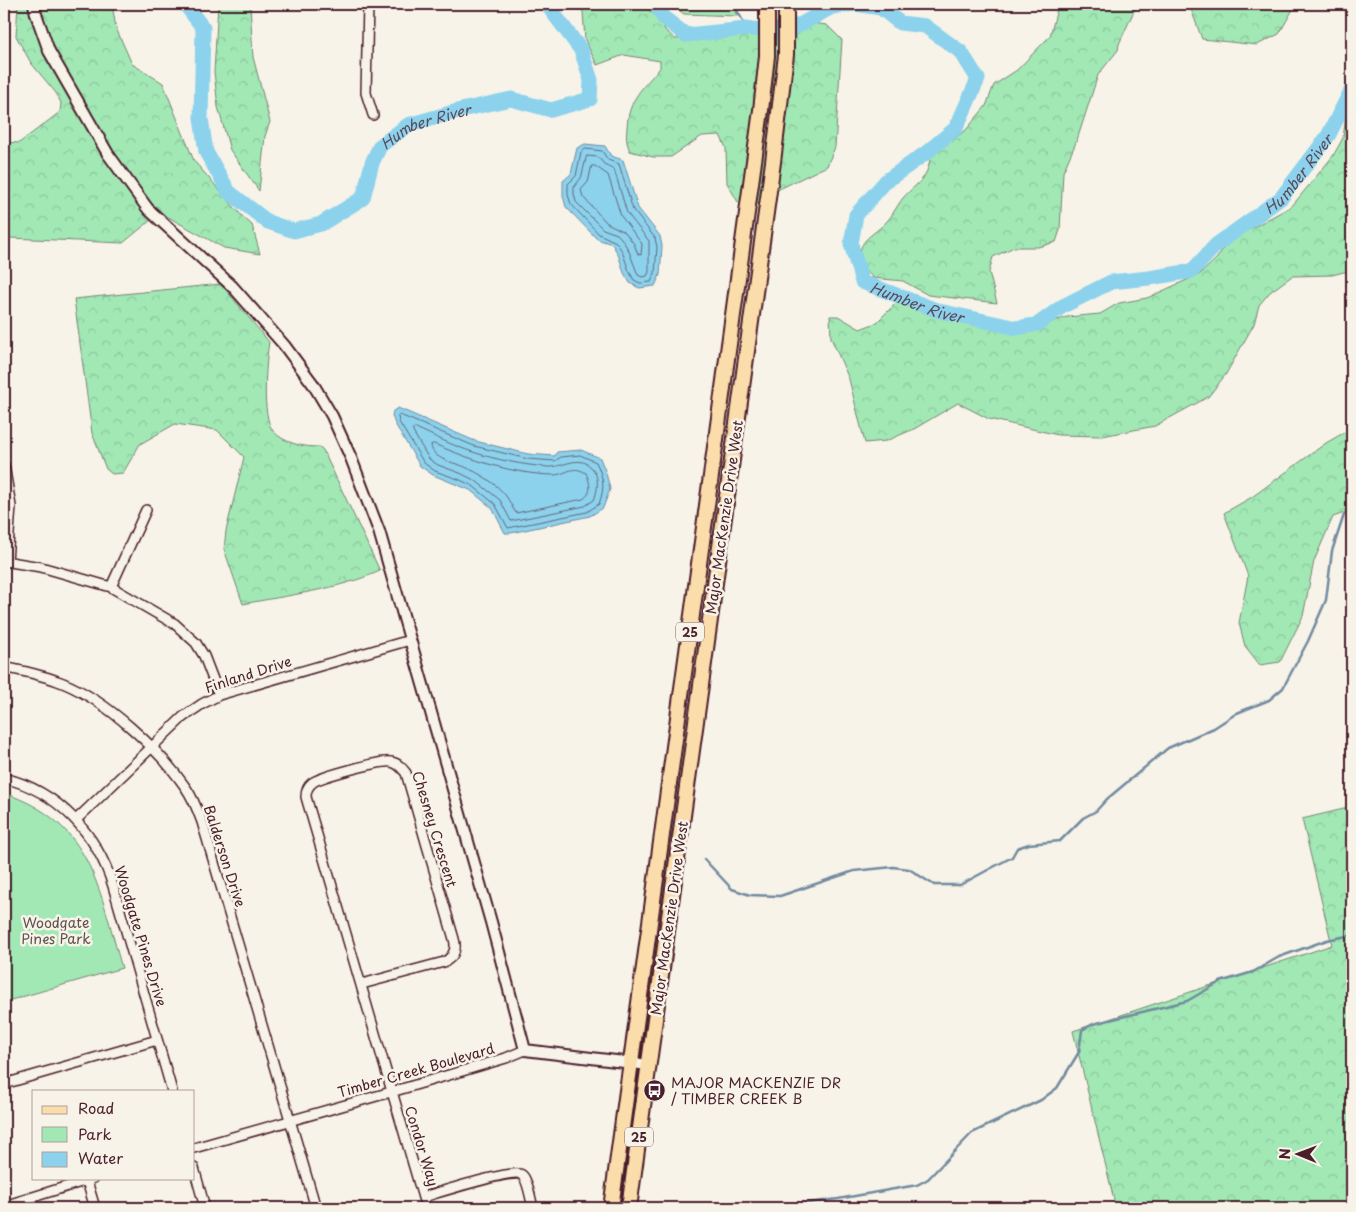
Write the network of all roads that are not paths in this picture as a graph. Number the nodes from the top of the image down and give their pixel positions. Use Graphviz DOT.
graph roads {
  1 [pos="34,4"];
  2 [pos="368,4"];
  3 [pos="767,4"];
  4 [pos="786,4"];
  5 [pos="374,115"];
  6 [pos="4,465"];
  7 [pos="146,510"];
  8 [pos="5,561"];
  9 [pos="111,587"];
  10 [pos="410,640"];
  11 [pos="4,668"];
  12 [pos="219,695"];
  13 [pos="150,748"];
  14 [pos="4,778"];
  15 [pos="76,820"];
  16 [pos="362,984"];
  17 [pos="157,1040"];
  18 [pos="525,1050"];
  19 [pos="630,1062"];
  20 [pos="649,1065"];
  21 [pos="4,1084"];
  22 [pos="172,1090"];
  23 [pos="392,1092"];
  24 [pos="291,1121"];
  25 [pos="195,1148"];
  26 [pos="195,1172"];
  27 [pos="88,1180"];
  28 [pos="91,1180"];
  29 [pos="423,1197"];
  30 [pos="4,1206"];
  31 [pos="95,1208"];
  32 [pos="205,1208"];
  33 [pos="316,1208"];
  34 [pos="426,1208"];
  35 [pos="533,1208"];
  36 [pos="611,1208"];
  37 [pos="629,1208"];
  1 -- 10 [label="street"];
  2 -- 5 [label="street"];
  3 -- 19 [label="main road, Major MacKenzie Drive West / 25"];
  4 -- 20 [label="main road, Major MacKenzie Drive West / 25"];
  6 -- 8 [label="street"];
  7 -- 9 [label="street"];
  8 -- 9 [label="street"];
  9 -- 12 [label="street"];
  10 -- 12 [label="street, Finland Drive"];
  10 -- 18 [label="street"];
  11 -- 13 [label="street, Balderson Drive"];
  12 -- 13 [label="street, Finland Drive"];
  13 -- 15 [label="street, Finland Drive"];
  13 -- 24 [label="street, Balderson Drive"];
  14 -- 15 [label="street, Woodgate Pines Drive"];
  15 -- 17 [label="street, Woodgate Pines Drive"];
  16 -- 16 [label="street, Chesney Crescent"];
  16 -- 23 [label="street, Chesney Crescent"];
  17 -- 21 [label="street"];
  17 -- 22 [label="street, Woodgate Pines Drive"];
  18 -- 19 [label="street, Timber Creek Boulevard"];
  18 -- 23 [label="street, Timber Creek Boulevard"];
  19 -- 20 [label="street, Timber Creek Boulevard"];
  19 -- 36 [label="main road, Major MacKenzie Drive West / 25"];
  20 -- 37 [label="main road, Major MacKenzie Drive West / 25"];
  23 -- 24 [label="street, Timber Creek Boulevard"];
  23 -- 29 [label="street, Condor Way"];
  24 -- 25 [label="street, Timber Creek Boulevard"];
  24 -- 33 [label="street, Balderson Drive"];
  26 -- 32 [label="street"];
  27 -- 30 [label="street"];
  28 -- 31 [label="street"];
  29 -- 34 [label="street, Condor Way"];
  29 -- 35 [label="street"];
}
